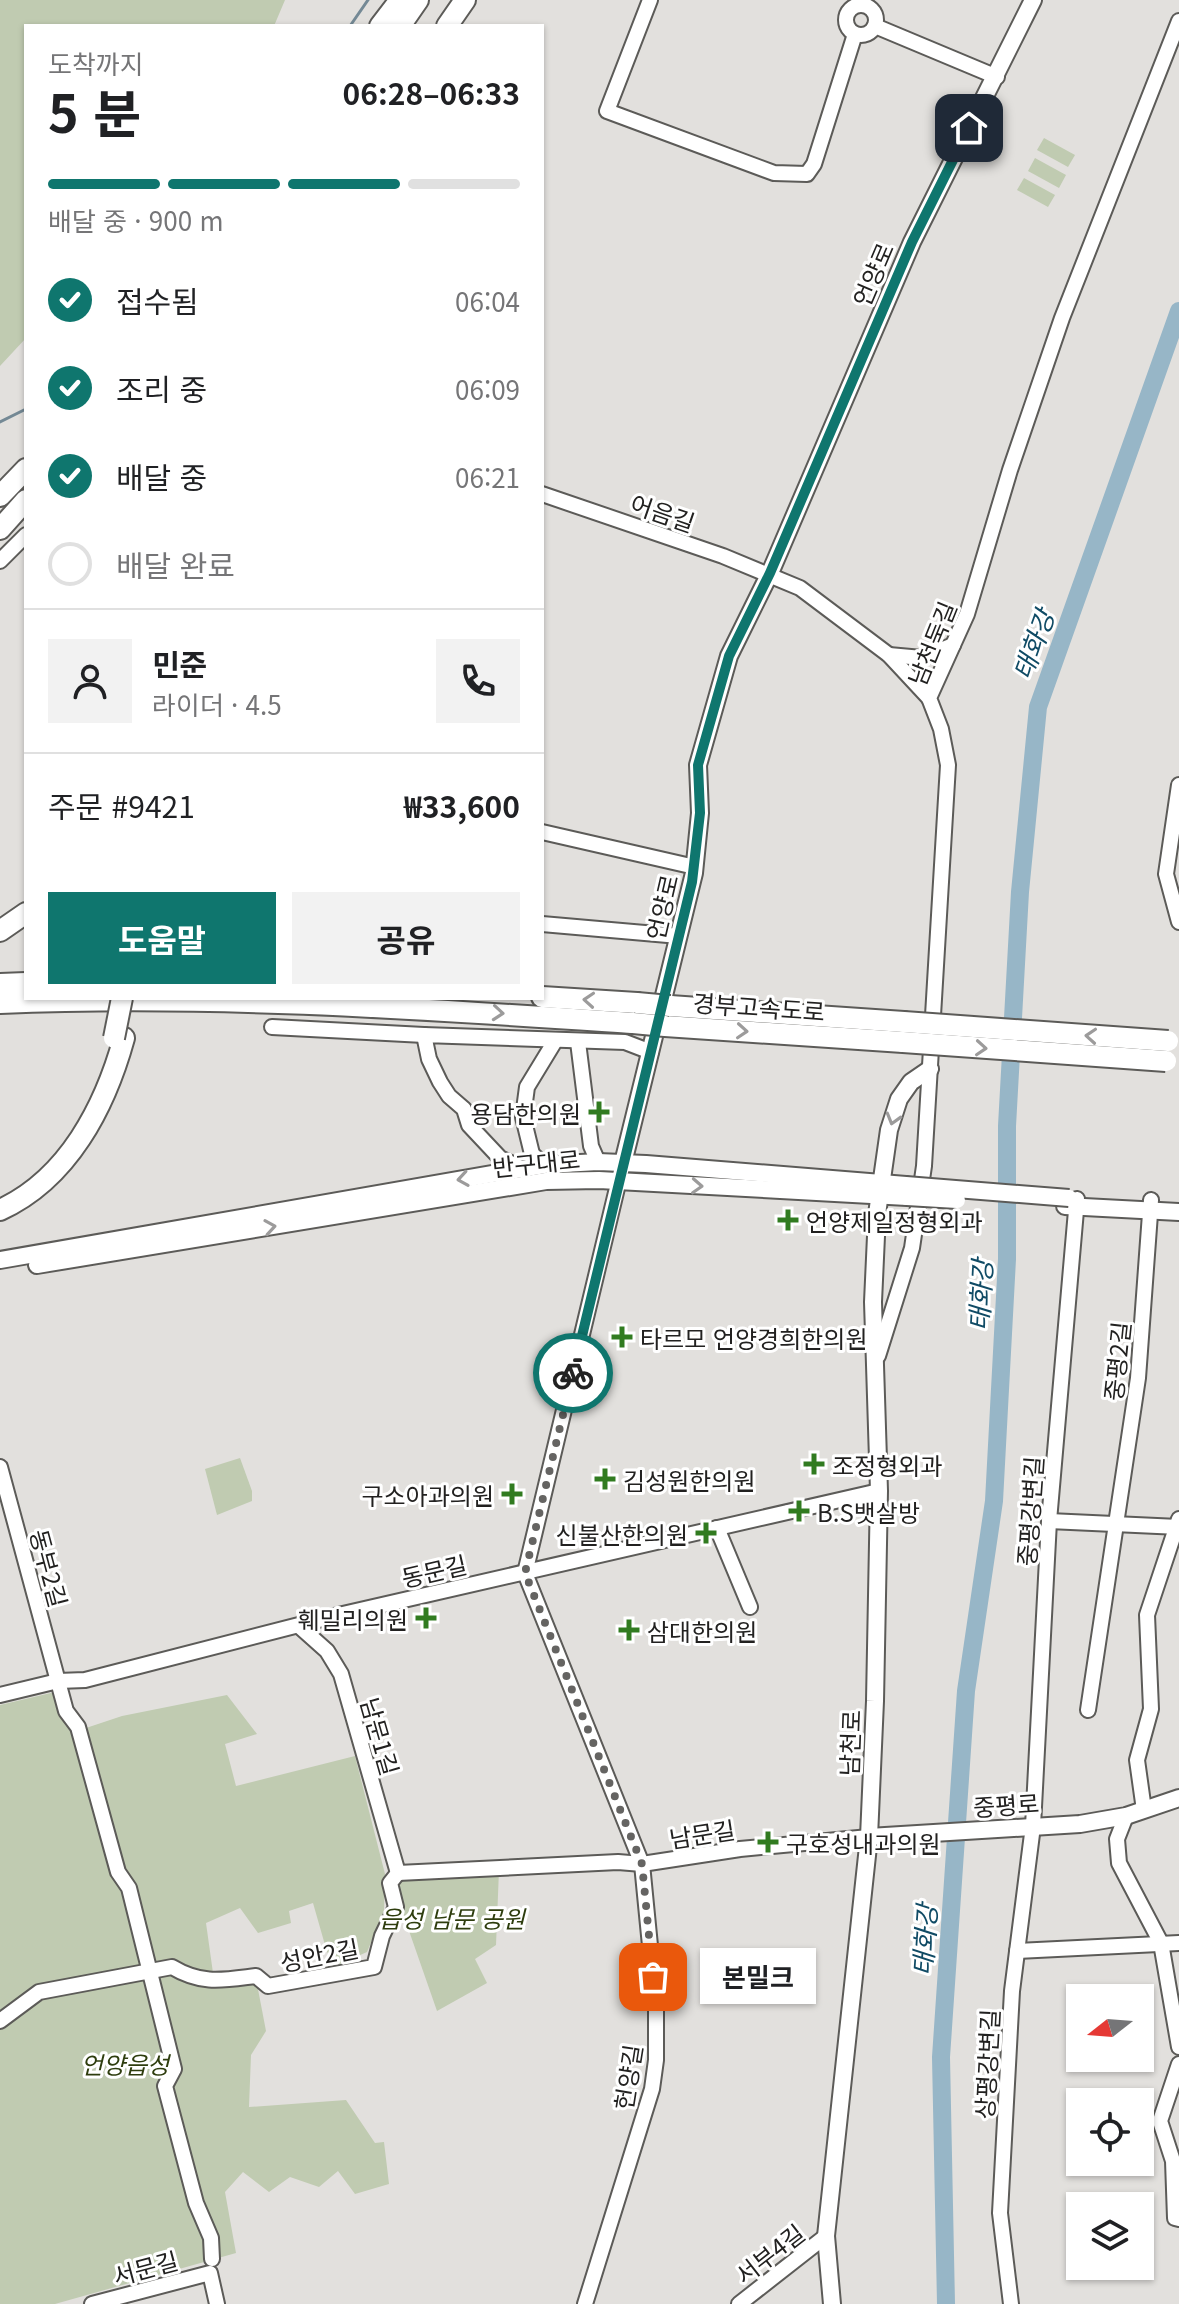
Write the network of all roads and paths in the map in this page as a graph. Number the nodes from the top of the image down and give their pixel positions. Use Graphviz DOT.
graph roads {
  1 [pos="400,0"];
  2 [pos="418,0"];
  3 [pos="465,0"];
  4 [pos="481,0"];
  5 [pos="650,0"];
  6 [pos="1033,0"];
  7 [pos="1179,21"];
  8 [pos="382,24"];
  9 [pos="401,24"];
  10 [pos="448,24"];
  11 [pos="463,24"];
  12 [pos="875,26"];
  13 [pos="855,34"];
  14 [pos="997,77"];
  15 [pos="24,471"];
  16 [pos="544,495"];
  17 [pos="0,496"];
  18 [pos="24,502"];
  19 [pos="0,529"];
  20 [pos="24,537"];
  21 [pos="0,561"];
  22 [pos="770,573"];
  23 [pos="954,645"];
  24 [pos="889,655"];
  25 [pos="929,698"];
  26 [pos="1179,785"];
  27 [pos="544,832"];
  28 [pos="695,867"];
  29 [pos="24,914"];
  30 [pos="1179,922"];
  31 [pos="544,924"];
  32 [pos="0,931"];
  33 [pos="679,936"];
  34 [pos="24,983"];
  35 [pos="0,984"];
  36 [pos="544,997"];
  37 [pos="122,1000"];
  38 [pos="132,1000"];
  39 [pos="0,1003"];
  40 [pos="635,1013"];
  41 [pos="272,1027"];
  42 [pos="424,1035"];
  43 [pos="119,1038"];
  44 [pos="555,1041"];
  45 [pos="578,1042"];
  46 [pos="1173,1051"];
  47 [pos="651,1052"];
  48 [pos="930,1069"];
  49 [pos="598,1162"];
  50 [pos="623,1163"];
  51 [pos="544,1165"];
  52 [pos="523,1169"];
  53 [pos="619,1181"];
  54 [pos="880,1189"];
  55 [pos="0,1196"];
  56 [pos="1179,1201"];
  57 [pos="1072,1202"];
  58 [pos="1150,1205"];
  59 [pos="0,1210"];
  60 [pos="1179,1212"];
  61 [pos="0,1260"];
  62 [pos="0,1271"];
  63 [pos="878,1356"];
  64 [pos="0,1467"];
  65 [pos="879,1491"];
  66 [pos="1049,1521"];
  67 [pos="1116,1524"];
  68 [pos="1179,1524"];
  69 [pos="717,1528"];
  70 [pos="525,1573"];
  71 [pos="750,1607"];
  72 [pos="299,1626"];
  73 [pos="58,1681"];
  74 [pos="0,1695"];
  75 [pos="1088,1710"];
  76 [pos="1179,1798"];
  77 [pos="1144,1810"];
  78 [pos="1126,1816"];
  79 [pos="1027,1827"];
  80 [pos="869,1837"];
  81 [pos="642,1864"];
  82 [pos="398,1873"];
  83 [pos="1161,1943"];
  84 [pos="1179,1943"];
  85 [pos="1017,1951"];
  86 [pos="150,1972"];
  87 [pos="0,2021"];
  88 [pos="1179,2047"];
  89 [pos="1179,2064"];
  90 [pos="1179,2219"];
  91 [pos="826,2236"];
  92 [pos="211,2266"];
  93 [pos="92,2304"];
  94 [pos="217,2304"];
  95 [pos="585,2304"];
  96 [pos="739,2304"];
  97 [pos="832,2304"];
  98 [pos="1011,2304"];
  1 -- 8 [label="highway"];
  2 -- 9 [label="highway"];
  3 -- 10 [label="highway"];
  4 -- 11 [label="highway"];
  5 -- 13 [label="street"];
  6 -- 14 [label="main road, 언양로"];
  7 -- 23 [label="street, 남천둑길"];
  12 -- 13 [label="street"];
  12 -- 13 [label="street"];
  12 -- 14 [label="street"];
  14 -- 22 [label="main road, 언양로"];
  15 -- 17 [label="highway"];
  16 -- 22 [label="street, 어음길"];
  18 -- 19 [label="highway"];
  20 -- 21 [label="street"];
  22 -- 24 [label="street"];
  22 -- 28 [label="main road, 언양로"];
  23 -- 24 [label="street"];
  23 -- 25 [label="street, 남천둑길"];
  24 -- 25 [label="street"];
  25 -- 48 [label="street, 남천둑길"];
  26 -- 30 [label="street"];
  27 -- 28 [label="street"];
  28 -- 33 [label="main road, 언양로"];
  29 -- 32 [label="highway"];
  31 -- 33 [label="street"];
  33 -- 47 [label="main road, 언양로"];
  34 -- 35 [label="highway"];
  40 -- 36 [label="highway, 경부고속도로, one-way"];
  37 -- 43 [label="highway, bridge"];
  38 -- 43 [label="highway"];
  39 -- 40 [label="highway, 경부고속도로, one-way"];
  40 -- 46 [label="highway, 경부고속도로, bridge"];
  41 -- 42 [label="street"];
  42 -- 44 [label="street"];
  42 -- 52 [label="street"];
  43 -- 55 [label="highway"];
  43 -- 59 [label="highway"];
  44 -- 45 [label="street"];
  44 -- 51 [label="street"];
  45 -- 47 [label="street"];
  45 -- 49 [label="street"];
  47 -- 50 [label="main road, 언양로"];
  48 -- 54 [label="main road, 남천로, one-way"];
  48 -- 63 [label="street, 남천둑길"];
  49 -- 50 [label="main road, 반구대로"];
  49 -- 51 [label="main road, 반구대로"];
  50 -- 53 [label="street"];
  50 -- 54 [label="main road, 반구대로"];
  51 -- 52 [label="main road, 반구대로"];
  52 -- 61 [label="main road, 반구대로, one-way"];
  53 -- 54 [label="main road, 반구대로, one-way"];
  62 -- 53 [label="main road, 반구대로, one-way"];
  53 -- 70 [label="street"];
  54 -- 57 [label="main road, 반구대로, bridge"];
  54 -- 63 [label="main road, 남천로"];
  56 -- 58 [label="main road"];
  57 -- 58 [label="main road"];
  57 -- 66 [label="street, 중평강변길"];
  58 -- 60 [label="main road"];
  58 -- 67 [label="street, 중평2길"];
  63 -- 65 [label="main road, 남천로"];
  64 -- 73 [label="street, 동부2길"];
  65 -- 69 [label="street, 동문길"];
  65 -- 80 [label="main road, 남천로"];
  66 -- 67 [label="street"];
  66 -- 79 [label="street, 중평강변길"];
  67 -- 68 [label="street"];
  67 -- 75 [label="street, 중평2길"];
  68 -- 77 [label="street"];
  69 -- 70 [label="street, 동문길"];
  69 -- 71 [label="street"];
  70 -- 72 [label="street, 동문길"];
  70 -- 81 [label="street, 헌양길"];
  72 -- 73 [label="street, 동문길"];
  72 -- 82 [label="street, 남문1길"];
  73 -- 74 [label="street, 동문길"];
  73 -- 86 [label="street, 동부2길"];
  76 -- 77 [label="main road, 중평로"];
  77 -- 78 [label="main road, 중평로"];
  78 -- 79 [label="main road, 중평로"];
  78 -- 83 [label="street"];
  79 -- 80 [label="main road, 중평로"];
  79 -- 85 [label="street, 상평강변길"];
  80 -- 81 [label="street, 남문길"];
  80 -- 91 [label="main road, 남천로"];
  81 -- 82 [label="street, 남문길"];
  81 -- 95 [label="street, 헌양길"];
  82 -- 86 [label="street, 성안2길"];
  83 -- 84 [label="street"];
  83 -- 85 [label="street"];
  83 -- 88 [label="street"];
  85 -- 98 [label="street, 상평강변길"];
  86 -- 87 [label="street, 성안2길"];
  86 -- 92 [label="street, 동부2길"];
  89 -- 90 [label="street"];
  91 -- 96 [label="street, 서부4길"];
  91 -- 97 [label="main road, 남천로"];
  92 -- 93 [label="street, 서문길"];
  92 -- 94 [label="street, 동부2길"];
}
